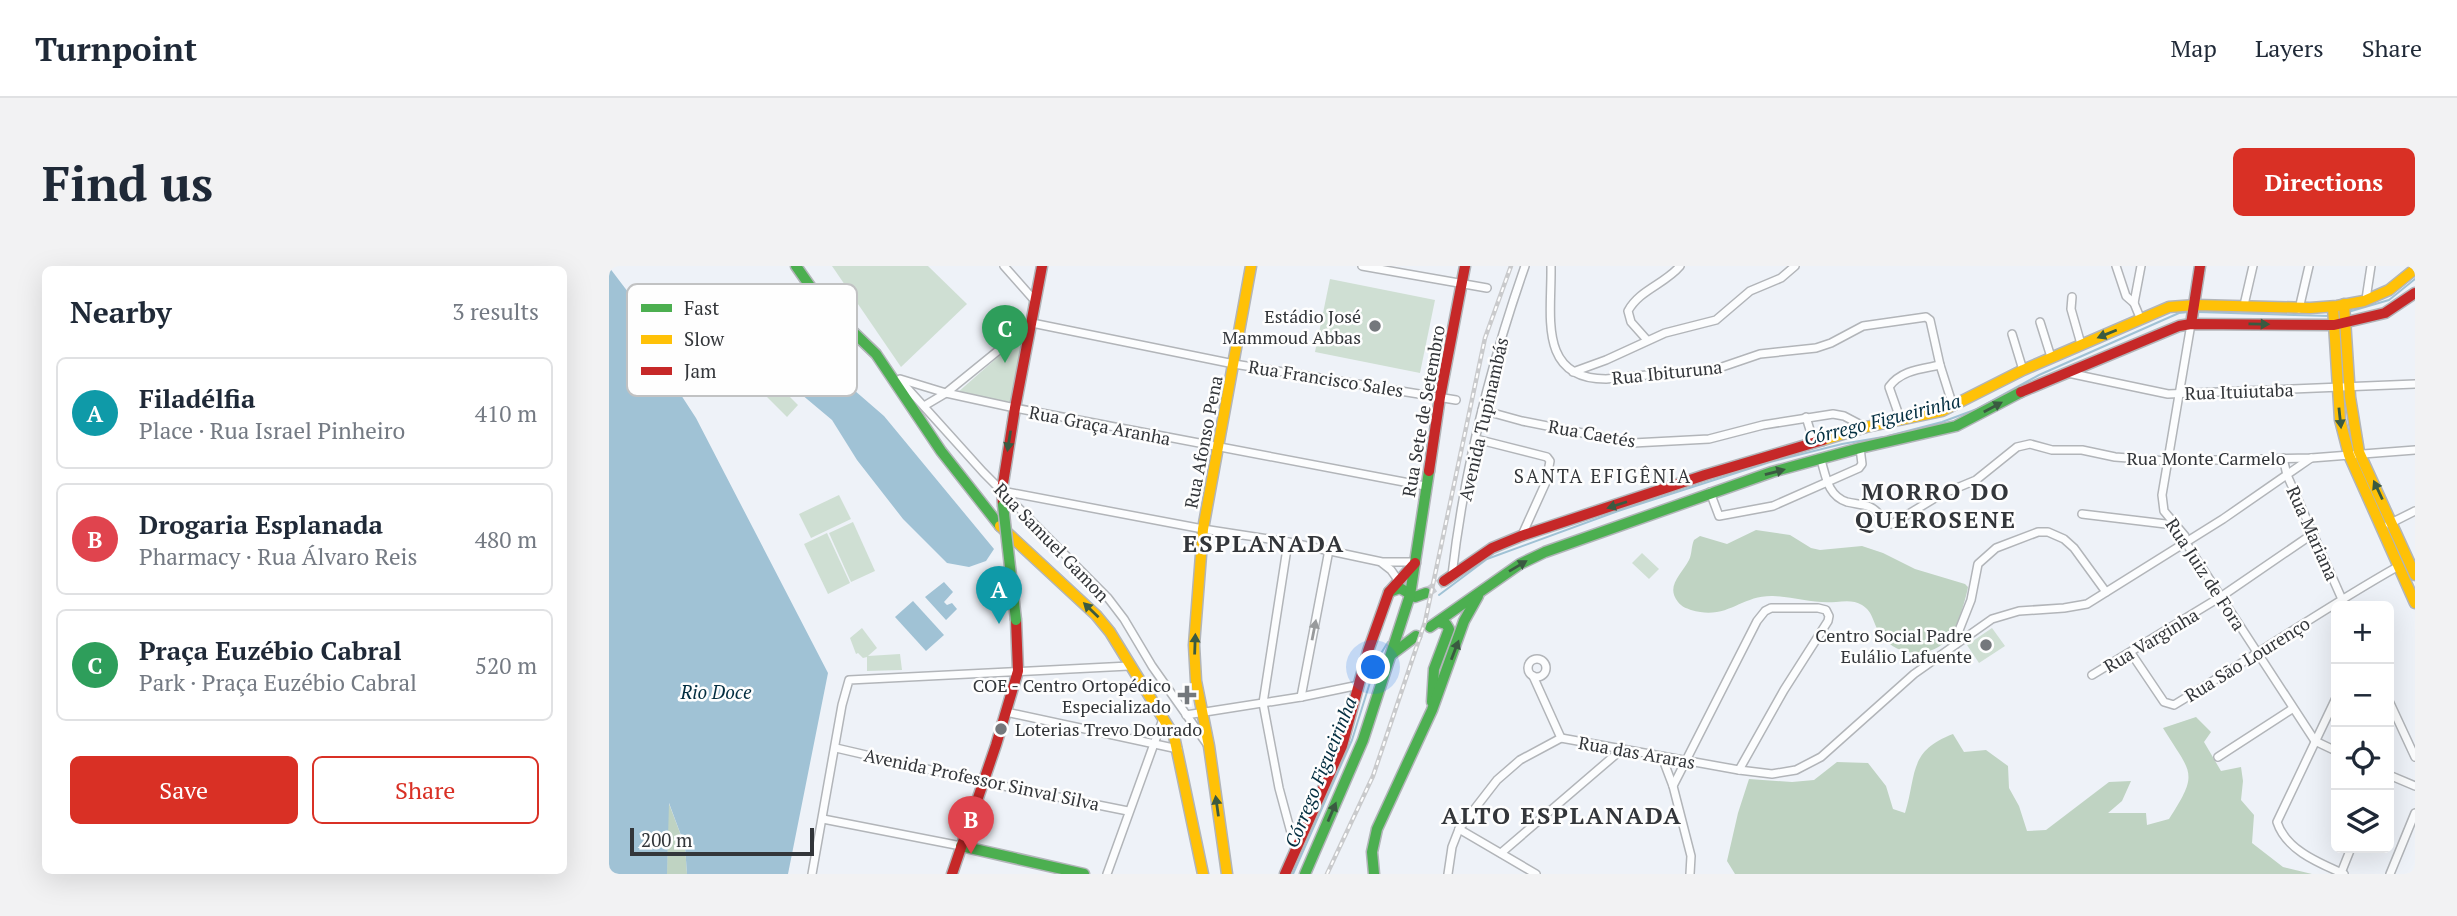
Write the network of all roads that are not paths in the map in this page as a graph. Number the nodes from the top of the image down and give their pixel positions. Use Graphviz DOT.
graph roads {
  1 [pos="796,266"];
  2 [pos="1004,266"];
  3 [pos="1042,266"];
  4 [pos="1251,266"];
  5 [pos="1362,266"];
  6 [pos="1465,266"];
  7 [pos="1525,266"];
  8 [pos="1551,266"];
  9 [pos="1680,266"];
  10 [pos="1795,266"];
  11 [pos="2116,266"];
  12 [pos="2141,266"];
  13 [pos="2200,266"];
  14 [pos="2253,266"];
  15 [pos="2309,266"];
  16 [pos="2371,266"];
  17 [pos="2415,269"];
  18 [pos="1462,283"];
  19 [pos="809,284"];
  20 [pos="1487,288"];
  21 [pos="2415,293"];
  22 [pos="2072,297"];
  23 [pos="2366,299"];
  24 [pos="1035,301"];
  25 [pos="2134,303"];
  26 [pos="2244,304"];
  27 [pos="2344,304"];
  28 [pos="2333,307"];
  29 [pos="2193,308"];
  30 [pos="2299,309"];
  31 [pos="2141,320"];
  32 [pos="2040,322"];
  33 [pos="1032,323"];
  34 [pos="2191,324"];
  35 [pos="2340,324"];
  36 [pos="2012,334"];
  37 [pos="857,336"];
  38 [pos="1647,340"];
  39 [pos="2081,344"];
  40 [pos="876,354"];
  41 [pos="2051,358"];
  42 [pos="1234,364"];
  43 [pos="1940,365"];
  44 [pos="2023,370"];
  45 [pos="1572,372"];
  46 [pos="2066,373"];
  47 [pos="900,379"];
  48 [pos="2415,384"];
  49 [pos="2337,386"];
  50 [pos="2349,387"];
  51 [pos="946,393"];
  52 [pos="2178,393"];
  53 [pos="1440,397"];
  54 [pos="1456,400"];
  55 [pos="924,406"];
  56 [pos="1954,407"];
  57 [pos="1015,408"];
  58 [pos="1482,410"];
  59 [pos="1806,417"];
  60 [pos="1901,421"];
  61 [pos="1866,427"];
  62 [pos="1476,439"];
  63 [pos="1814,443"];
  64 [pos="1218,448"];
  65 [pos="1860,448"];
  66 [pos="2415,450"];
  67 [pos="2354,454"];
  68 [pos="2283,458"];
  69 [pos="2311,458"];
  70 [pos="1821,460"];
  71 [pos="2167,461"];
  72 [pos="1706,475"];
  73 [pos="2287,475"];
  74 [pos="1828,484"];
  75 [pos="1426,486"];
  76 [pos="1002,490"];
  77 [pos="1710,492"];
  78 [pos="2415,511"];
  79 [pos="2082,514"];
  80 [pos="2392,522"];
  81 [pos="2173,525"];
  82 [pos="2382,528"];
  83 [pos="1203,529"];
  84 [pos="2313,533"];
  85 [pos="1521,536"];
  86 [pos="1289,542"];
  87 [pos="2186,543"];
  88 [pos="1329,550"];
  89 [pos="1382,562"];
  90 [pos="1415,562"];
  91 [pos="2397,567"];
  92 [pos="2415,575"];
  93 [pos="1448,579"];
  94 [pos="1398,580"];
  95 [pos="2412,588"];
  96 [pos="1481,591"];
  97 [pos="1389,592"];
  98 [pos="2106,592"];
  99 [pos="1426,593"];
  100 [pos="1410,595"];
  101 [pos="2222,596"];
  102 [pos="2344,601"];
  103 [pos="2346,601"];
  104 [pos="2415,603"];
  105 [pos="1384,608"];
  106 [pos="2331,610"];
  107 [pos="1405,614"];
  108 [pos="1416,636"];
  109 [pos="1954,645"];
  110 [pos="2131,653"];
  111 [pos="1392,654"];
  112 [pos="2258,654"];
  113 [pos="1129,666"];
  114 [pos="1018,671"];
  115 [pos="2092,675"];
  116 [pos="1533,676"];
  117 [pos="1359,685"];
  118 [pos="1301,697"];
  119 [pos="1263,703"];
  120 [pos="2331,708"];
  121 [pos="2292,709"];
  122 [pos="1432,710"];
  123 [pos="1006,712"];
  124 [pos="1201,712"];
  125 [pos="2394,712"];
  126 [pos="1186,715"];
  127 [pos="1163,719"];
  128 [pos="1561,738"];
  129 [pos="2315,741"];
  130 [pos="1154,744"];
  131 [pos="1209,746"];
  132 [pos="836,748"];
  133 [pos="1350,748"];
  134 [pos="1178,749"];
  135 [pos="2331,749"];
  136 [pos="1621,750"];
  137 [pos="1662,757"];
  138 [pos="2218,757"];
  139 [pos="2415,757"];
  140 [pos="1686,761"];
  141 [pos="1739,770"];
  142 [pos="2394,777"];
  143 [pos="983,782"];
  144 [pos="1673,786"];
  145 [pos="2415,786"];
  146 [pos="1128,811"];
  147 [pos="2415,813"];
  148 [pos="823,819"];
  149 [pos="1459,829"];
  150 [pos="961,846"];
  151 [pos="1296,852"];
  152 [pos="1501,853"];
  153 [pos="2349,853"];
  154 [pos="1034,869"];
  155 [pos="2343,873"];
  156 [pos="812,874"];
  157 [pos="952,874"];
  158 [pos="1084,874"];
  159 [pos="1107,874"];
  160 [pos="1203,874"];
  161 [pos="1227,874"];
  162 [pos="1285,874"];
  163 [pos="1305,874"];
  164 [pos="1374,874"];
  165 [pos="1448,874"];
  166 [pos="1537,874"];
  167 [pos="1690,874"];
  168 [pos="2390,874"];
  1 -- 19 [label="main road"];
  2 -- 24 [label="street"];
  3 -- 24 [label="main road"];
  4 -- 42 [label="main road, Rua Afonso Pena"];
  5 -- 18 [label="street"];
  6 -- 18 [label="main road, Rua Sete de Setembro"];
  7 -- 58 [label="street, Avenida Tupinambás"];
  8 -- 45 [label="street"];
  9 -- 38 [label="street"];
  10 -- 38 [label="street"];
  11 -- 25 [label="street"];
  12 -- 25 [label="street"];
  13 -- 29 [label="main road"];
  14 -- 26 [label="street"];
  15 -- 30 [label="street"];
  16 -- 23 [label="street"];
  17 -- 23 [label="main road"];
  18 -- 20 [label="street"];
  18 -- 53 [label="main road, Rua Sete de Setembro"];
  21 -- 35 [label="main road"];
  22 -- 39 [label="street"];
  23 -- 27 [label="main road"];
  24 -- 33 [label="main road"];
  25 -- 31 [label="street"];
  26 -- 29 [label="main road"];
  26 -- 30 [label="main road"];
  27 -- 28 [label="main road"];
  27 -- 35 [label="main road"];
  28 -- 30 [label="main road"];
  28 -- 35 [label="main road"];
  29 -- 31 [label="main road"];
  29 -- 34 [label="main road"];
  31 -- 39 [label="main road, one-way"];
  32 -- 41 [label="street"];
  33 -- 42 [label="street, Rua Francisco Sales"];
  33 -- 51 [label="street"];
  33 -- 57 [label="main road"];
  34 -- 35 [label="main road, one-way"];
  34 -- 46 [label="main road"];
  34 -- 52 [label="street, Rua Juiz de Fora"];
  35 -- 49 [label="main road"];
  35 -- 50 [label="main road"];
  36 -- 44 [label="street"];
  37 -- 40 [label="main road"];
  38 -- 45 [label="street"];
  39 -- 41 [label="main road"];
  40 -- 47 [label="street, Rua Samuel Gamon"];
  113 -- 40 [label="main road, one-way"];
  41 -- 44 [label="main road"];
  42 -- 53 [label="street, Rua Francisco Sales"];
  42 -- 64 [label="main road, Rua Afonso Pena"];
  43 -- 45 [label="street, Rua Ibituruna"];
  43 -- 56 [label="street"];
  43 -- 60 [label="street"];
  44 -- 56 [label="main road"];
  46 -- 52 [label="street, Rua Ituiutaba"];
  65 -- 46 [label="main road, one-way"];
  47 -- 51 [label="street, Rua Graça Aranha"];
  47 -- 55 [label="street, Rua Samuel Gamon"];
  48 -- 50 [label="street, Rua Ituiutaba"];
  49 -- 50 [label="street, Rua Ituiutaba"];
  49 -- 52 [label="street, Rua Ituiutaba"];
  49 -- 67 [label="main road, one-way"];
  50 -- 67 [label="main road"];
  51 -- 55 [label="street"];
  51 -- 57 [label="street, Rua Graça Aranha"];
  52 -- 71 [label="street, Rua Juiz de Fora"];
  53 -- 54 [label="street, Rua Francisco Sales"];
  53 -- 75 [label="main road, Rua Sete de Setembro"];
  55 -- 76 [label="street, Rua Samuel Gamon"];
  56 -- 60 [label="main road"];
  57 -- 64 [label="street, Rua Graça Aranha"];
  57 -- 76 [label="main road, one-way"];
  58 -- 59 [label="street, Rua Caetés"];
  58 -- 62 [label="street, Avenida Tupinambás"];
  59 -- 61 [label="street, Rua Caetés"];
  59 -- 63 [label="street"];
  60 -- 61 [label="main road"];
  61 -- 63 [label="main road"];
  62 -- 85 [label="street"];
  62 -- 93 [label="street, Avenida Tupinambás"];
  63 -- 72 [label="main road"];
  64 -- 75 [label="street, Rua Graça Aranha"];
  64 -- 83 [label="main road, Rua Afonso Pena"];
  65 -- 70 [label="main road"];
  65 -- 74 [label="street"];
  66 -- 67 [label="street, Rua Monte Carmelo"];
  67 -- 69 [label="street, Rua Monte Carmelo"];
  80 -- 67 [label="main road, one-way"];
  67 -- 82 [label="main road"];
  68 -- 69 [label="street, Rua Monte Carmelo"];
  68 -- 71 [label="street, Rua Monte Carmelo"];
  68 -- 73 [label="street, Rua Mariana"];
  69 -- 73 [label="street"];
  70 -- 74 [label="street"];
  77 -- 70 [label="main road, one-way"];
  71 -- 74 [label="street, Rua Monte Carmelo"];
  71 -- 81 [label="street, Rua Juiz de Fora"];
  72 -- 77 [label="main road"];
  72 -- 85 [label="main road, one-way"];
  73 -- 84 [label="street, Rua Mariana"];
  73 -- 87 [label="street"];
  74 -- 77 [label="street"];
  75 -- 90 [label="main road, Rua Sete de Setembro"];
  76 -- 83 [label="street"];
  76 -- 114 [label="main road, bridge"];
  76 -- 126 [label="street, Rua Samuel Gamon"];
  96 -- 77 [label="main road, one-way"];
  78 -- 80 [label="street"];
  79 -- 81 [label="street"];
  80 -- 82 [label="street"];
  80 -- 92 [label="main road"];
  81 -- 87 [label="street, Rua Juiz de Fora"];
  82 -- 91 [label="main road"];
  83 -- 86 [label="street"];
  124 -- 83 [label="main road, Rua Afonso Pena, one-way"];
  84 -- 101 [label="street, Rua Varginha"];
  84 -- 102 [label="street, Rua Mariana"];
  85 -- 93 [label="main road"];
  86 -- 88 [label="street"];
  86 -- 119 [label="street"];
  87 -- 98 [label="street"];
  87 -- 101 [label="street, Rua Juiz de Fora"];
  88 -- 89 [label="street"];
  118 -- 88 [label="street, one-way"];
  89 -- 90 [label="street"];
  89 -- 94 [label="street"];
  90 -- 94 [label="main road, Rua Sete de Setembro"];
  90 -- 100 [label="main road, Rua Sete de Setembro"];
  91 -- 95 [label="main road"];
  91 -- 103 [label="street, Rua São Lourenço"];
  94 -- 97 [label="main road, Rua Sete de Setembro"];
  95 -- 104 [label="main road"];
  122 -- 96 [label="main road, one-way"];
  96 -- 122 [label="main road"];
  97 -- 100 [label="main road"];
  97 -- 105 [label="main road, Rua Sete de Setembro"];
  98 -- 109 [label="street"];
  98 -- 109 [label="street"];
  99 -- 100 [label="main road"];
  100 -- 107 [label="main road, Rua Sete de Setembro"];
  101 -- 110 [label="street, Rua Varginha"];
  101 -- 112 [label="street, Rua Juiz de Fora"];
  105 -- 107 [label="main road"];
  105 -- 117 [label="main road, Rua Sete de Setembro"];
  106 -- 112 [label="street, Rua São Lourenço"];
  107 -- 111 [label="main road, Rua Sete de Setembro"];
  108 -- 111 [label="main road"];
  109 -- 141 [label="street, Rua das Araras"];
  110 -- 112 [label="street, Rua São Lourenço"];
  110 -- 115 [label="street, Rua Varginha"];
  111 -- 133 [label="main road, Rua Sete de Setembro"];
  112 -- 121 [label="street, Rua Juiz de Fora"];
  113 -- 114 [label="street"];
  113 -- 127 [label="main road"];
  114 -- 123 [label="main road"];
  114 -- 132 [label="street"];
  116 -- 128 [label="street"];
  117 -- 118 [label="street"];
  117 -- 133 [label="main road, Rua Sete de Setembro"];
  118 -- 119 [label="street"];
  119 -- 124 [label="street"];
  119 -- 151 [label="street"];
  120 -- 129 [label="street"];
  121 -- 129 [label="street, Rua Juiz de Fora"];
  121 -- 138 [label="street"];
  122 -- 164 [label="main road"];
  123 -- 130 [label="street"];
  123 -- 143 [label="main road"];
  124 -- 126 [label="street"];
  124 -- 131 [label="main road, Rua Afonso Pena"];
  125 -- 139 [label="street"];
  126 -- 131 [label="street, Rua Samuel Gamon"];
  127 -- 130 [label="street"];
  127 -- 134 [label="main road"];
  128 -- 136 [label="street, Rua das Araras"];
  128 -- 149 [label="street, Rua das Araras"];
  129 -- 135 [label="street, Rua Juiz de Fora"];
  129 -- 155 [label="street"];
  130 -- 134 [label="street"];
  130 -- 146 [label="street"];
  161 -- 131 [label="main road, Rua Afonso Pena, one-way"];
  132 -- 143 [label="street, Avenida Professor Sinval Silva"];
  132 -- 148 [label="street"];
  133 -- 151 [label="main road, Rua Sete de Setembro"];
  163 -- 133 [label="main road, Rua Sete de Setembro, one-way"];
  134 -- 160 [label="main road"];
  136 -- 137 [label="street, Rua das Araras"];
  136 -- 152 [label="street"];
  137 -- 140 [label="street, Rua das Araras"];
  137 -- 144 [label="street"];
  140 -- 141 [label="street, Rua das Araras"];
  140 -- 141 [label="street"];
  140 -- 144 [label="street"];
  142 -- 145 [label="street"];
  143 -- 146 [label="street, Avenida Professor Sinval Silva"];
  143 -- 150 [label="main road"];
  144 -- 167 [label="street"];
  146 -- 159 [label="street"];
  147 -- 168 [label="street"];
  148 -- 150 [label="street"];
  148 -- 156 [label="street"];
  149 -- 152 [label="street"];
  149 -- 165 [label="street, Rua das Araras"];
  150 -- 154 [label="main road"];
  150 -- 157 [label="main road"];
  151 -- 162 [label="main road, Rua Sete de Setembro"];
  152 -- 166 [label="street"];
  153 -- 155 [label="street"];
  154 -- 158 [label="main road"];
}
